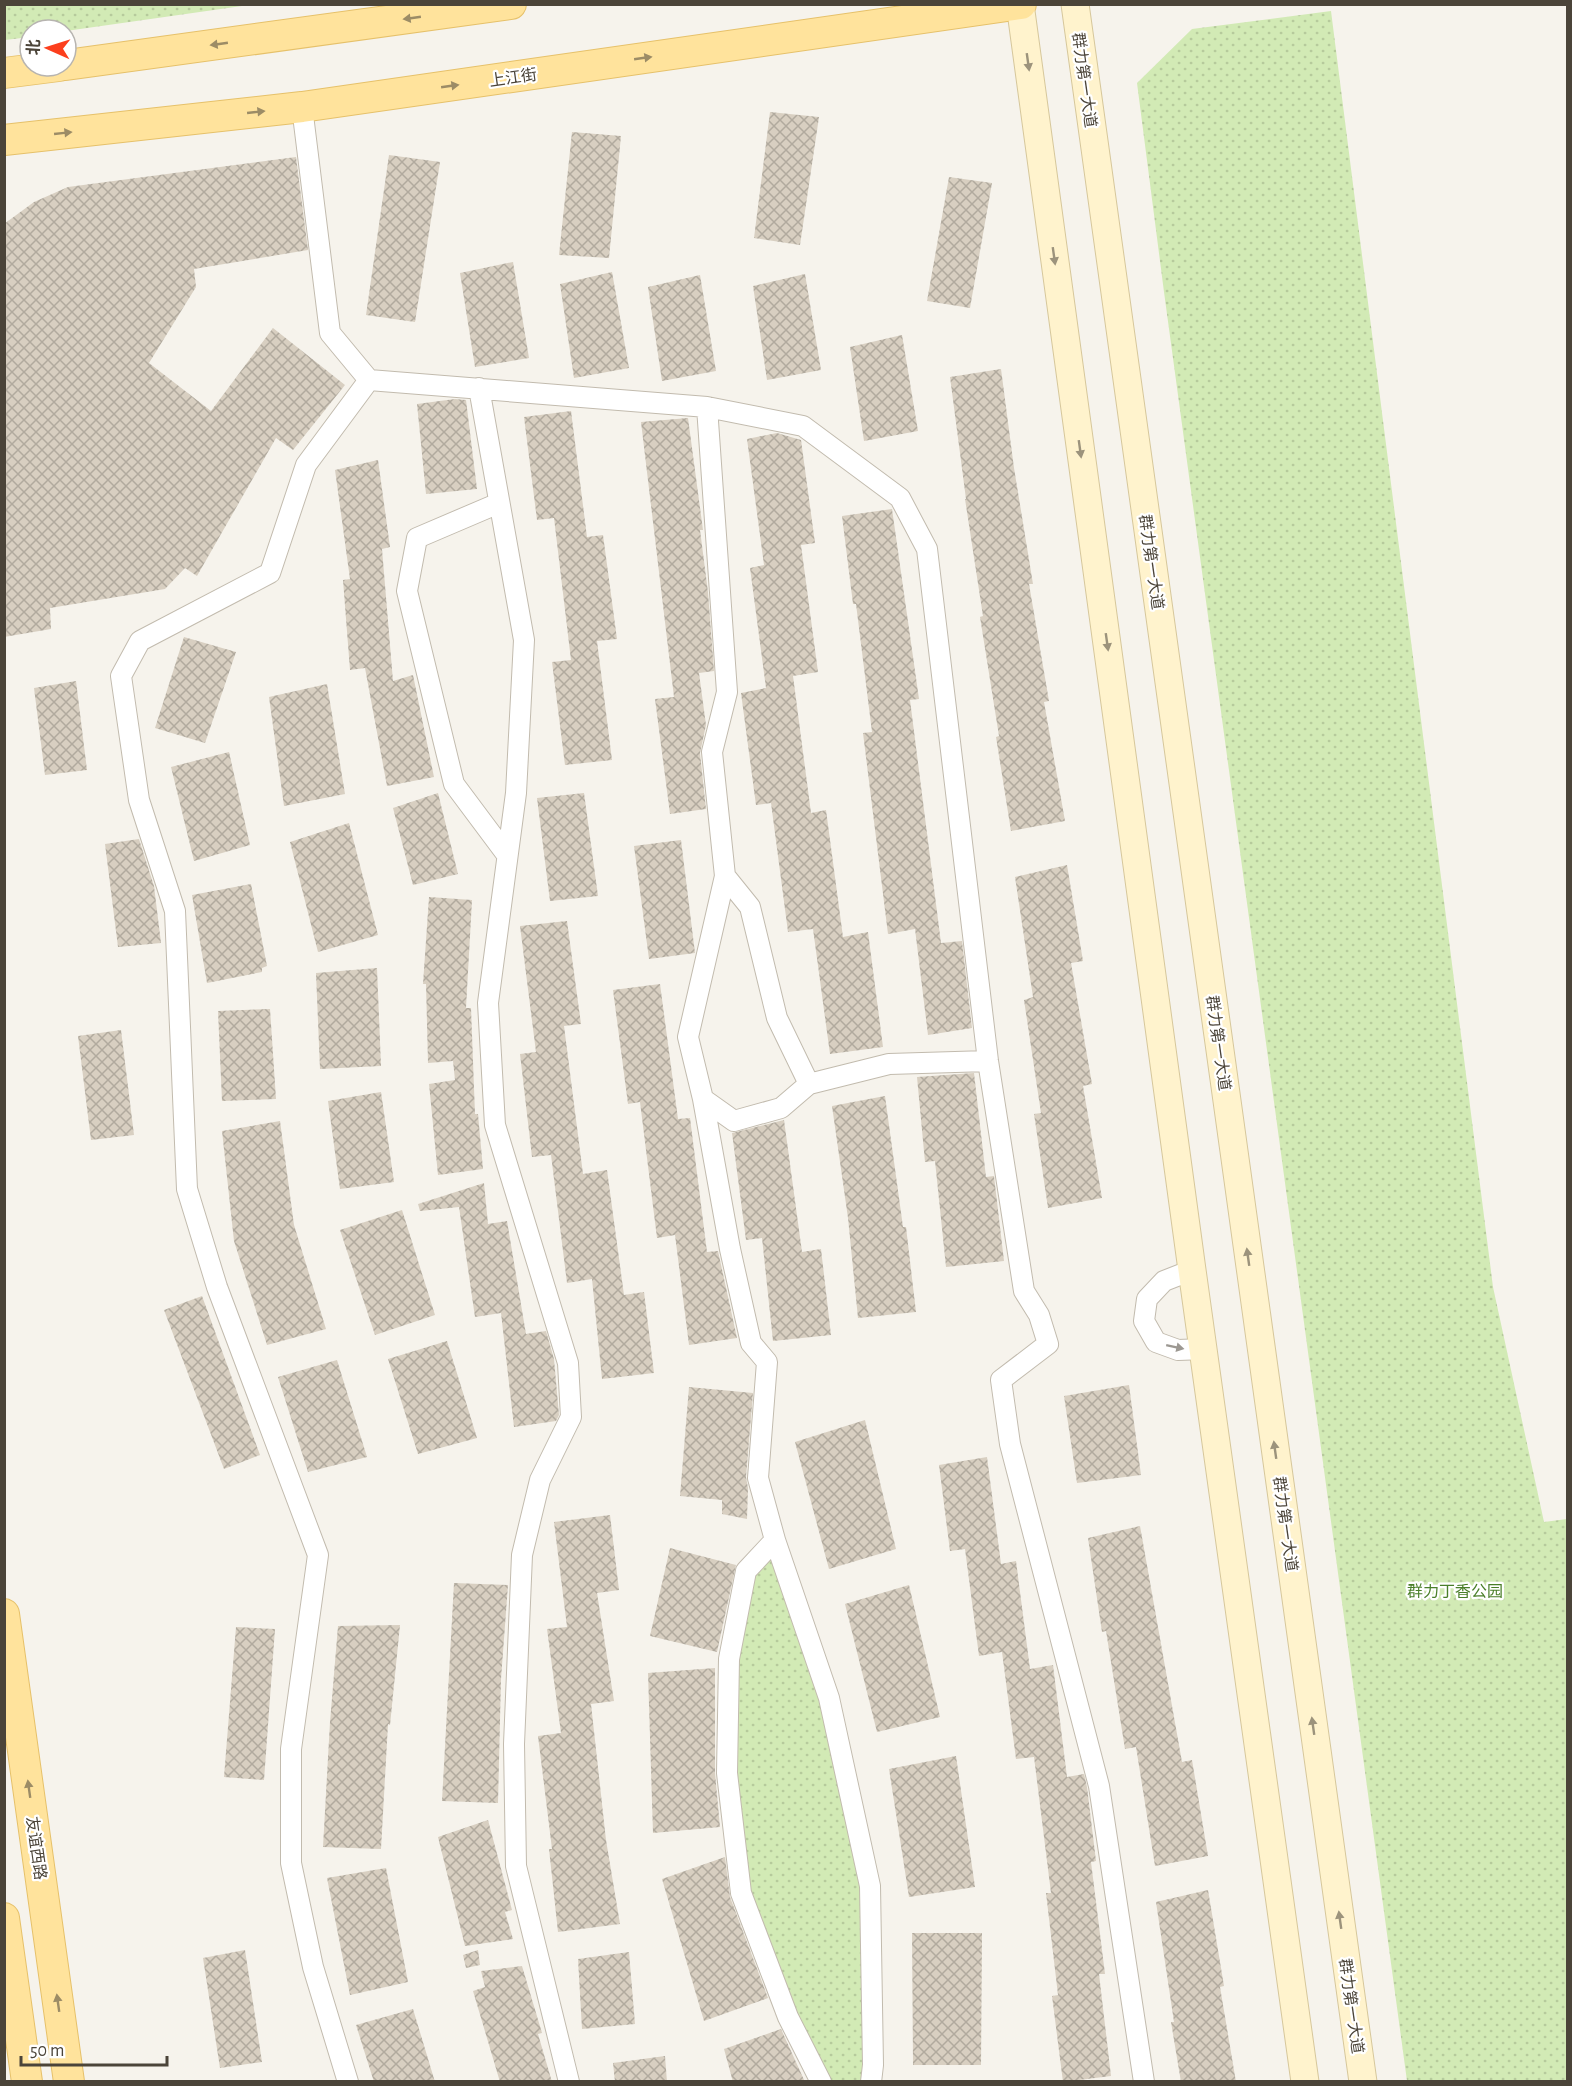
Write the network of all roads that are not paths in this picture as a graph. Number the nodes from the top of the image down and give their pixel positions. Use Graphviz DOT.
graph roads {
  1 [pos="512,4"];
  2 [pos="1075,4"];
  3 [pos="1020,5"];
  4 [pos="78,63"];
  5 [pos="302,106"];
  6 [pos="4,140"];
  7 [pos="369,380"];
  8 [pos="478,388"];
  9 [pos="707,407"];
  10 [pos="499,503"];
  11 [pos="507,855"];
  12 [pos="725,876"];
  13 [pos="988,1061"];
  14 [pos="809,1084"];
  15 [pos="703,1099"];
  16 [pos="1192,1270"];
  17 [pos="1204,1349"];
  18 [pos="775,1540"];
  19 [pos="4,1614"];
  20 [pos="4,1918"];
  21 [pos="27,2082"];
  22 [pos="69,2082"];
  23 [pos="348,2082"];
  24 [pos="569,2082"];
  25 [pos="821,2082"];
  26 [pos="871,2082"];
  27 [pos="1144,2082"];
  28 [pos="1305,2082"];
  29 [pos="1363,2082"];
  1 -- 4 [label="main road, one-way"];
  29 -- 2 [label="main road, 群力第一大道, one-way"];
  5 -- 3 [label="main road, 上江街, one-way"];
  3 -- 16 [label="main road, one-way"];
  6 -- 5 [label="main road, 上江街, one-way"];
  5 -- 7 [label="street"];
  7 -- 8 [label="street"];
  7 -- 23 [label="street"];
  8 -- 9 [label="street"];
  8 -- 10 [label="street"];
  9 -- 12 [label="street"];
  9 -- 13 [label="street"];
  10 -- 11 [label="street"];
  10 -- 11 [label="street"];
  11 -- 24 [label="street"];
  12 -- 14 [label="street"];
  12 -- 15 [label="street"];
  13 -- 14 [label="street"];
  13 -- 27 [label="street"];
  14 -- 15 [label="street"];
  15 -- 18 [label="street"];
  16 -- 17 [label="main road"];
  16 -- 17 [label="street, one-way"];
  17 -- 28 [label="main road"];
  18 -- 25 [label="street"];
  18 -- 26 [label="street"];
  22 -- 19 [label="main road, 友谊西路, one-way"];
  20 -- 21 [label="main road"];
}
